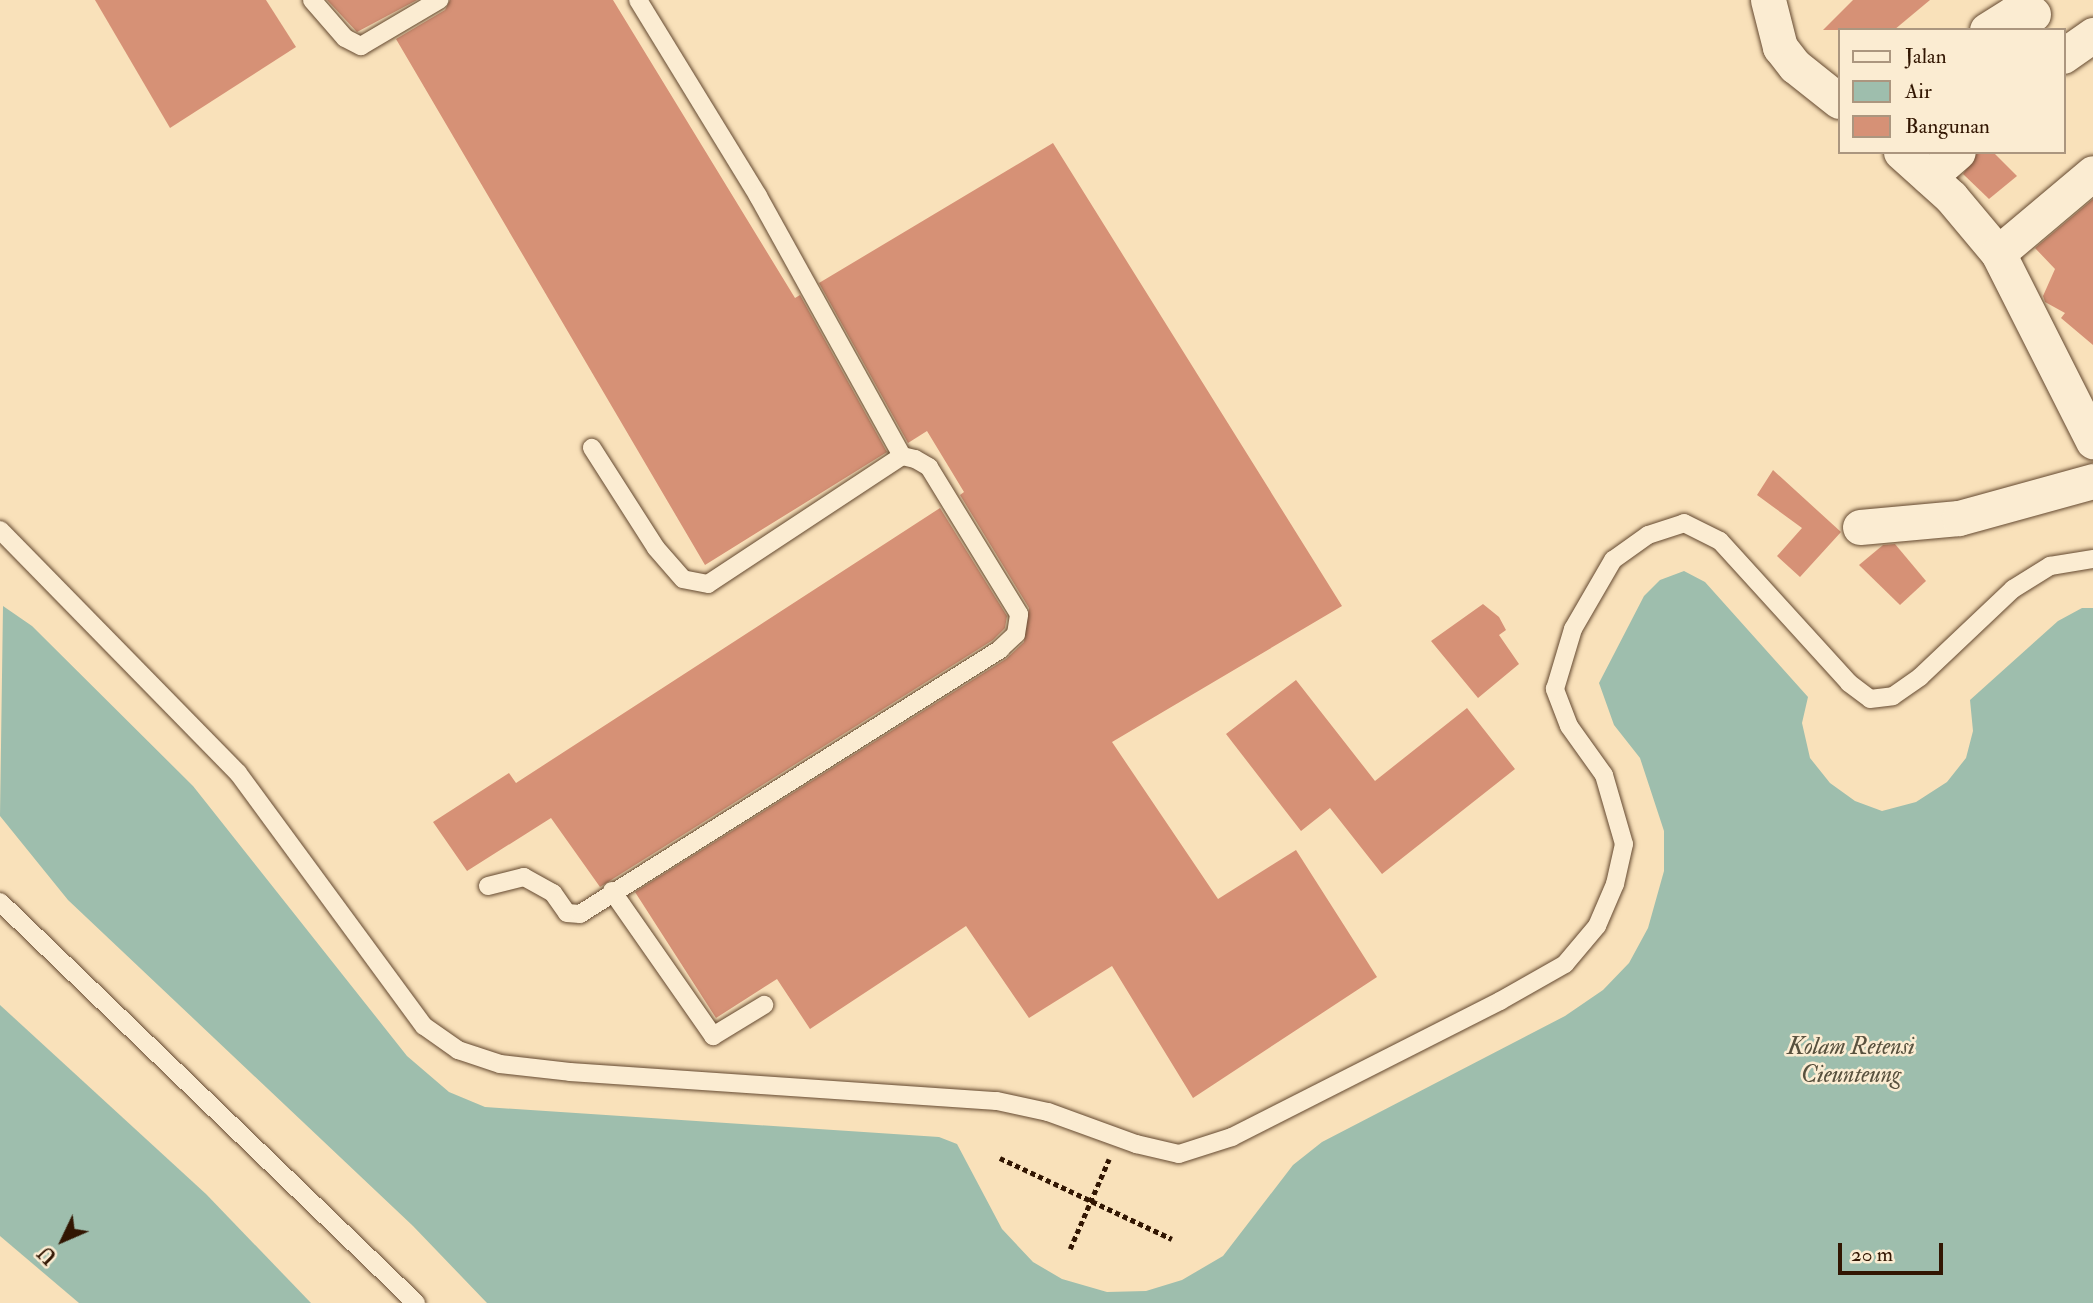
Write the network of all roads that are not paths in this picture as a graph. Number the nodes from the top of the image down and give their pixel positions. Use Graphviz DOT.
graph roads {
  1 [pos="312,0"];
  2 [pos="439,0"];
  3 [pos="638,0"];
  4 [pos="1768,0"];
  5 [pos="2033,14"];
  6 [pos="1990,28"];
  7 [pos="2093,35"];
  8 [pos="2065,56"];
  9 [pos="1838,100"];
  10 [pos="1903,154"];
  11 [pos="1956,154"];
  12 [pos="2093,173"];
  13 [pos="1929,177"];
  14 [pos="1998,253"];
  15 [pos="2090,428"];
  16 [pos="592,448"];
  17 [pos="902,456"];
  18 [pos="2093,481"];
  19 [pos="1860,527"];
  20 [pos="0,530"];
  21 [pos="2093,559"];
  22 [pos="488,886"];
  23 [pos="612,891"];
  24 [pos="0,902"];
  25 [pos="764,1005"];
  26 [pos="416,1303"];
  1 -- 2 [label="lane"];
  3 -- 17 [label="lane"];
  4 -- 9 [label="street"];
  5 -- 6 [label="street"];
  7 -- 8 [label="street"];
  10 -- 13 [label="street"];
  11 -- 13 [label="street"];
  12 -- 14 [label="street"];
  13 -- 14 [label="street"];
  14 -- 15 [label="street"];
  16 -- 17 [label="lane"];
  17 -- 23 [label="lane"];
  18 -- 19 [label="street"];
  20 -- 21 [label="lane"];
  22 -- 23 [label="lane"];
  23 -- 25 [label="lane"];
  24 -- 26 [label="lane"];
}
